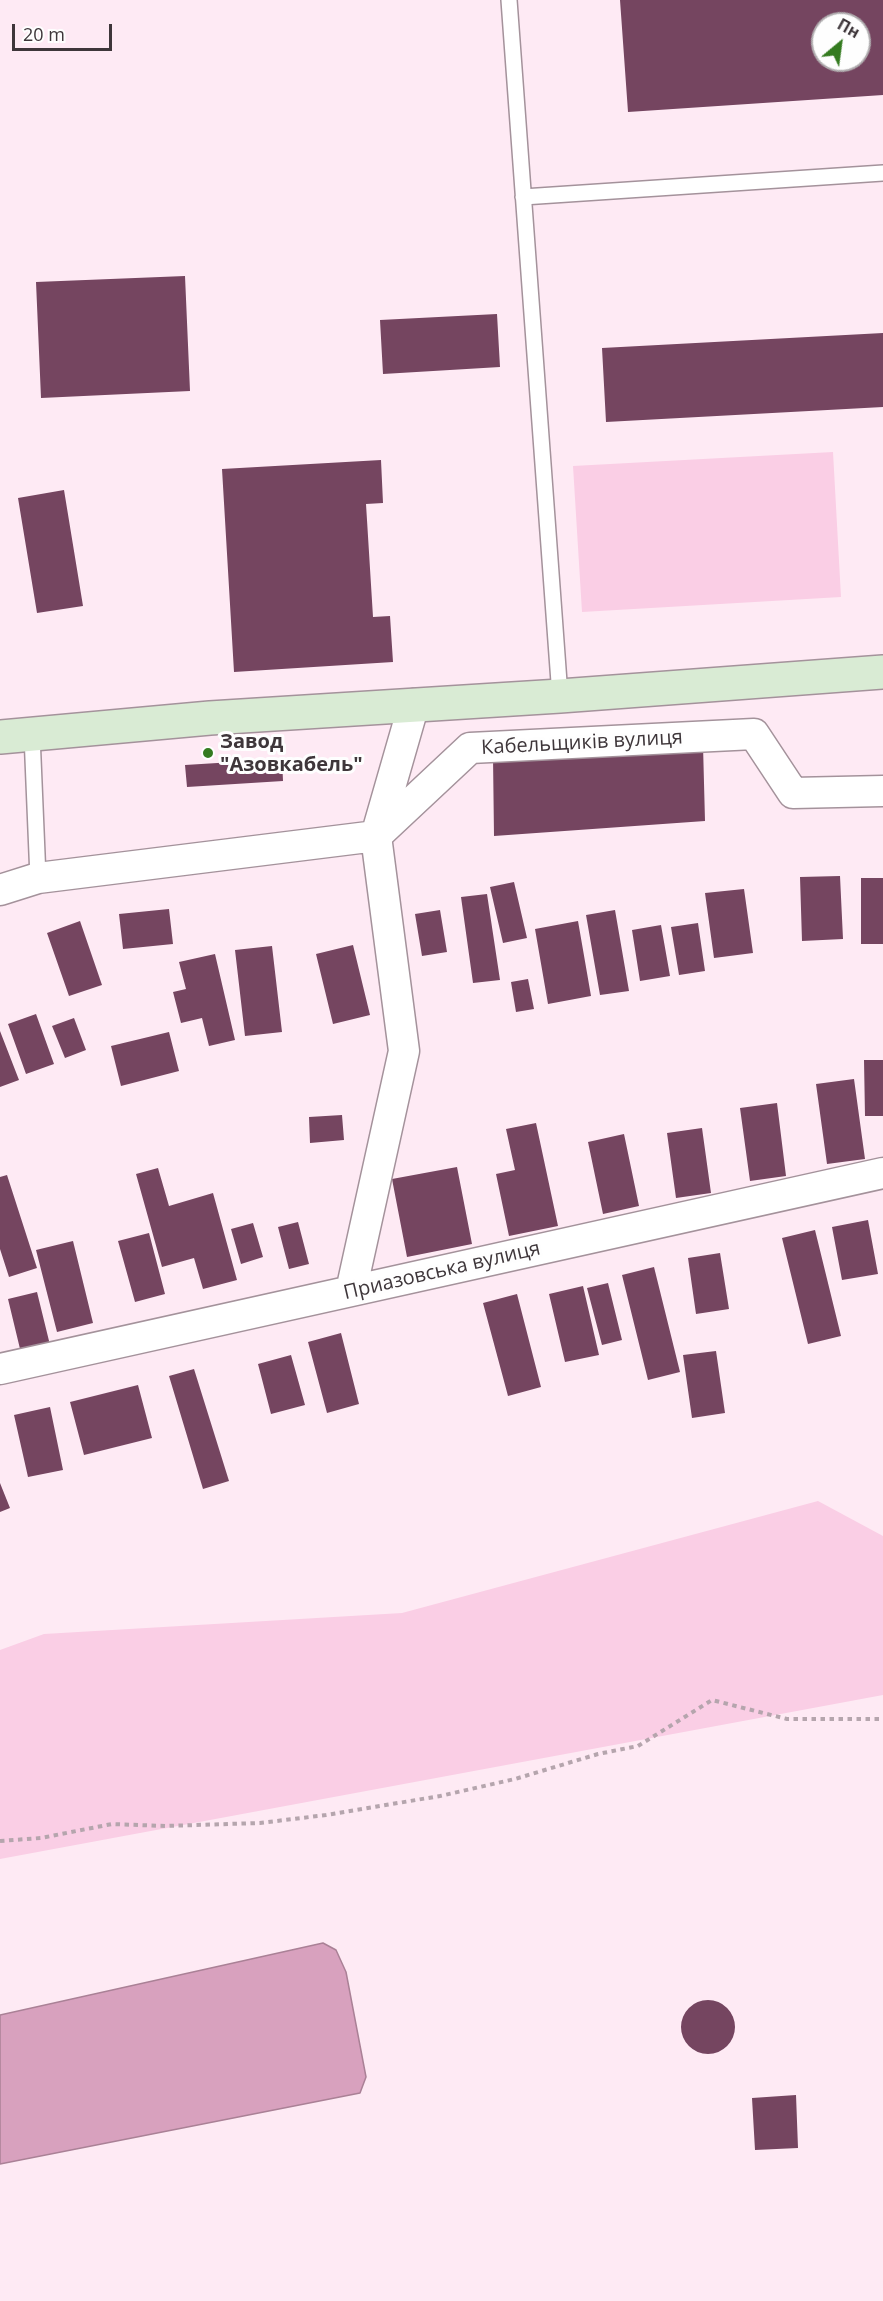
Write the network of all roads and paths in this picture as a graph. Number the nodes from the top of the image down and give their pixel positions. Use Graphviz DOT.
graph roads {
  1 [pos="509,0"];
  2 [pos="883,173"];
  3 [pos="523,197"];
  4 [pos="883,672"];
  5 [pos="560,696"];
  6 [pos="414,704"];
  7 [pos="16,736"];
  8 [pos="883,791"];
  9 [pos="376,836"];
  10 [pos="38,878"];
  11 [pos="0,890"];
  12 [pos="883,1173"];
  13 [pos="351,1292"];
  14 [pos="0,1369"];
  15 [pos="883,1719"];
  16 [pos="0,1841"];
  1 -- 3 [label="lane"];
  2 -- 3 [label="lane"];
  3 -- 5 [label="lane"];
  4 -- 5 [label="street"];
  5 -- 6 [label="street"];
  6 -- 7 [label="street"];
  6 -- 9 [label="street"];
  7 -- 10 [label="lane"];
  8 -- 9 [label="street, Кабельщиків вулиця"];
  9 -- 10 [label="street"];
  9 -- 13 [label="street"];
  10 -- 11 [label="street"];
  12 -- 13 [label="street, Приазовська вулиця"];
  13 -- 14 [label="street, Приазовська вулиця"];
  15 -- 16 [label="path"];
}
